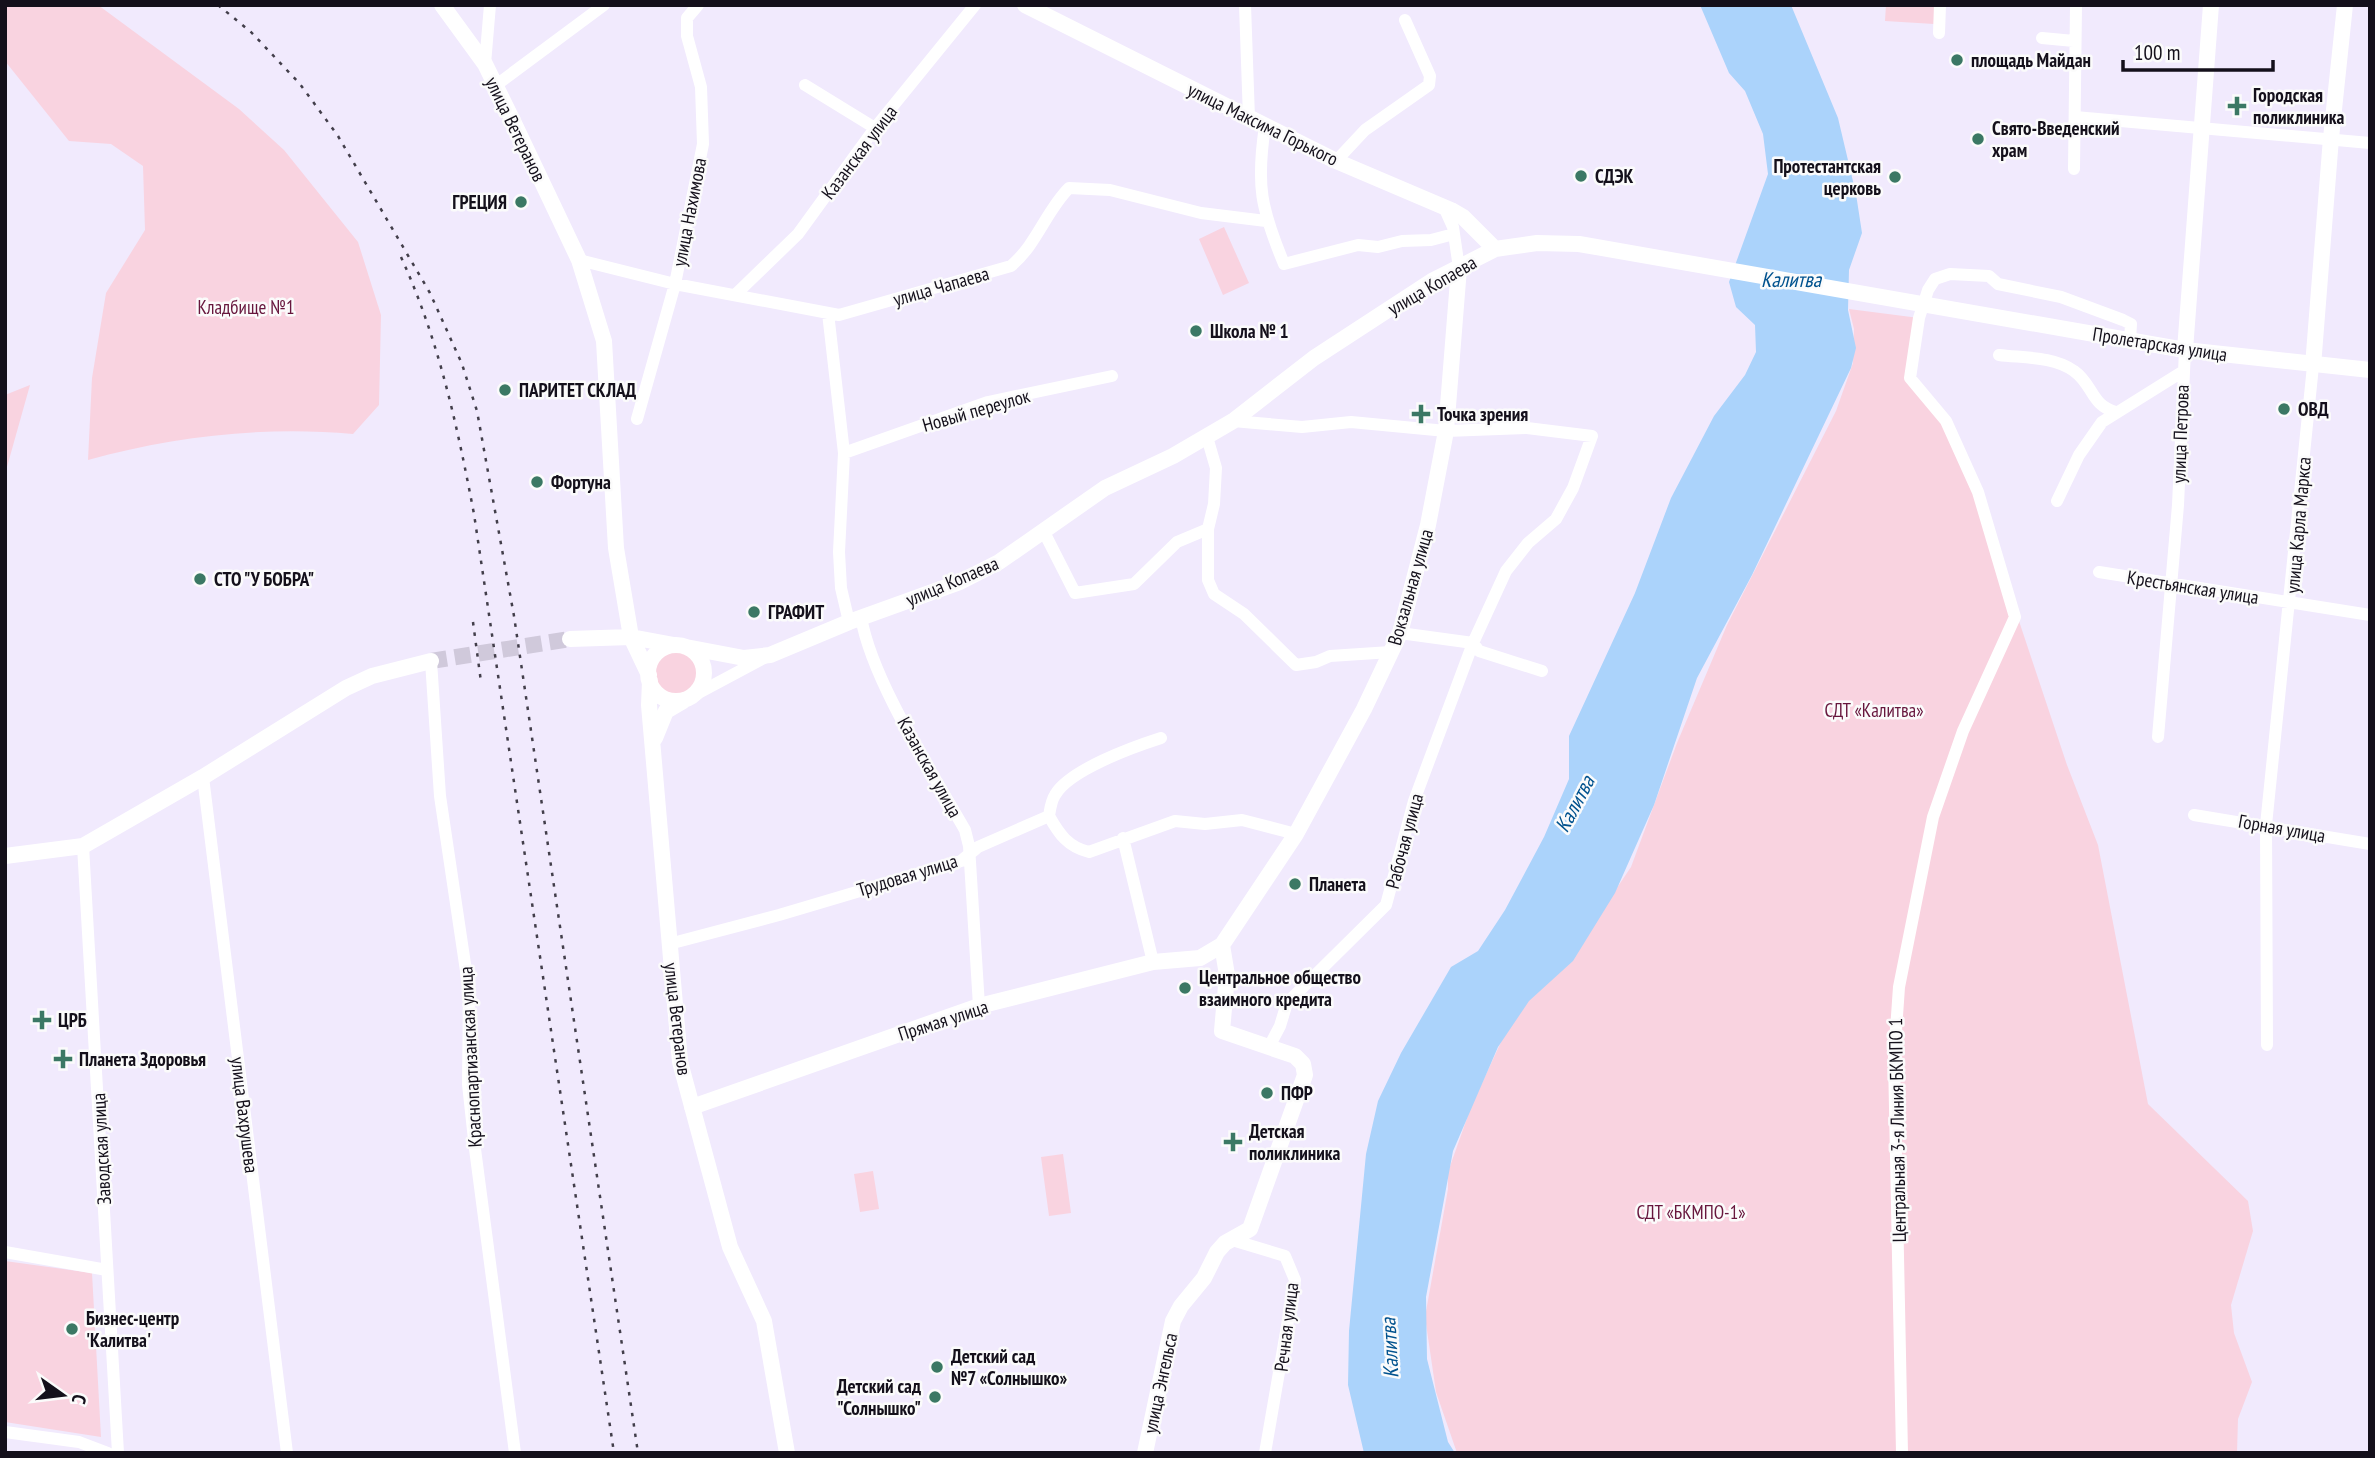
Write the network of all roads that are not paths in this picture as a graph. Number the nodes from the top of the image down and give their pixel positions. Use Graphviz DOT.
graph roads {
  1 [pos="442,5"];
  2 [pos="490,5"];
  3 [pos="604,5"];
  4 [pos="698,5"];
  5 [pos="975,5"];
  6 [pos="1245,5"];
  7 [pos="1940,5"];
  8 [pos="2076,5"];
  9 [pos="2211,5"];
  10 [pos="2346,5"];
  11 [pos="1035,7"];
  12 [pos="1405,20"];
  13 [pos="1939,33"];
  14 [pos="2042,38"];
  15 [pos="2074,41"];
  16 [pos="485,65"];
  17 [pos="805,85"];
  18 [pos="495,86"];
  19 [pos="2075,117"];
  20 [pos="1249,118"];
  21 [pos="1265,126"];
  22 [pos="2201,127"];
  23 [pos="875,128"];
  24 [pos="2331,138"];
  25 [pos="2370,143"];
  26 [pos="1336,161"];
  27 [pos="2074,169"];
  28 [pos="1444,207"];
  29 [pos="1266,220"];
  30 [pos="1454,234"];
  31 [pos="1495,249"];
  32 [pos="579,260"];
  33 [pos="1459,268"];
  34 [pos="675,284"];
  35 [pos="736,294"];
  36 [pos="828,313"];
  37 [pos="2130,341"];
  38 [pos="2185,350"];
  39 [pos="1998,355"];
  40 [pos="2313,366"];
  41 [pos="2370,370"];
  42 [pos="2182,372"];
  43 [pos="1112,376"];
  44 [pos="2116,412"];
  45 [pos="637,419"];
  46 [pos="1233,421"];
  47 [pos="1446,431"];
  48 [pos="1207,437"];
  49 [pos="844,453"];
  50 [pos="2057,500"];
  51 [pos="1209,529"];
  52 [pos="1044,532"];
  53 [pos="2099,572"];
  54 [pos="2171,584"];
  55 [pos="2291,602"];
  56 [pos="2370,615"];
  57 [pos="855,620"];
  58 [pos="1400,633"];
  59 [pos="631,637"];
  60 [pos="570,639"];
  61 [pos="1473,643"];
  62 [pos="681,646"];
  63 [pos="1391,652"];
  64 [pos="770,655"];
  65 [pos="430,661"];
  66 [pos="1542,671"];
  67 [pos="649,678"];
  68 [pos="687,699"];
  69 [pos="2158,737"];
  70 [pos="1161,738"];
  71 [pos="653,747"];
  72 [pos="203,778"];
  73 [pos="2194,815"];
  74 [pos="1049,816"];
  75 [pos="2266,825"];
  76 [pos="1296,834"];
  77 [pos="1123,838"];
  78 [pos="2370,844"];
  79 [pos="83,846"];
  80 [pos="5,856"];
  81 [pos="967,856"];
  82 [pos="668,944"];
  83 [pos="1222,946"];
  84 [pos="1200,958"];
  85 [pos="1153,962"];
  86 [pos="979,1006"];
  87 [pos="1270,1045"];
  88 [pos="2267,1045"];
  89 [pos="692,1107"];
  90 [pos="1232,1240"];
  91 [pos="5,1252"];
  92 [pos="107,1270"];
  93 [pos="5,1432"];
  94 [pos="108,1453"];
  95 [pos="118,1453"];
  96 [pos="287,1453"];
  97 [pos="515,1453"];
  98 [pos="787,1453"];
  99 [pos="1145,1453"];
  100 [pos="1265,1453"];
  101 [pos="1902,1453"];
  1 -- 16 [label="main road, улица Ветеранов"];
  2 -- 16 [label="street"];
  3 -- 18 [label="street"];
  4 -- 34 [label="street, улица Нахимова"];
  5 -- 23 [label="street, Казанская улица"];
  6 -- 20 [label="street"];
  7 -- 13 [label="street"];
  8 -- 15 [label="street"];
  9 -- 22 [label="main road, улица Петрова"];
  10 -- 24 [label="main road, улица Карла Маркса"];
  11 -- 20 [label="main road, улица Максима Горького"];
  12 -- 26 [label="street"];
  14 -- 15 [label="street"];
  15 -- 19 [label="street"];
  16 -- 18 [label="main road, улица Ветеранов"];
  17 -- 23 [label="street"];
  18 -- 32 [label="main road, улица Ветеранов"];
  19 -- 22 [label="street"];
  19 -- 27 [label="street"];
  20 -- 21 [label="main road, улица Максима Горького"];
  21 -- 26 [label="main road, улица Максима Горького"];
  21 -- 29 [label="street"];
  22 -- 24 [label="street"];
  22 -- 38 [label="main road, улица Петрова"];
  23 -- 35 [label="street, Казанская улица"];
  24 -- 25 [label="street"];
  24 -- 40 [label="main road, улица Карла Маркса"];
  26 -- 28 [label="main road, улица Максима Горького"];
  28 -- 30 [label="street"];
  28 -- 31 [label="main road, улица Максима Горького"];
  29 -- 30 [label="street"];
  29 -- 36 [label="street, улица Чапаева"];
  30 -- 33 [label="street"];
  31 -- 33 [label="main road, улица Копаева"];
  31 -- 37 [label="main road, Пролетарская улица"];
  32 -- 34 [label="street, улица Чапаева"];
  32 -- 59 [label="main road, улица Ветеранов"];
  33 -- 46 [label="main road, улица Копаева"];
  33 -- 47 [label="main road, Вокзальная улица"];
  34 -- 35 [label="street, улица Чапаева"];
  34 -- 45 [label="street, улица Нахимова"];
  35 -- 36 [label="street, улица Чапаева"];
  36 -- 49 [label="street, Казанская улица"];
  37 -- 38 [label="main road, Пролетарская улица"];
  37 -- 101 [label="street, Центральная 3-я Линия БКМПО 1"];
  38 -- 40 [label="main road, Пролетарская улица"];
  38 -- 42 [label="street, улица Петрова"];
  39 -- 44 [label="street"];
  40 -- 41 [label="main road, Пролетарская улица"];
  40 -- 55 [label="street, улица Карла Маркса"];
  42 -- 44 [label="street"];
  42 -- 54 [label="street, улица Петрова"];
  43 -- 49 [label="street, Новый переулок"];
  44 -- 50 [label="street"];
  46 -- 47 [label="street"];
  46 -- 48 [label="main road, улица Копаева"];
  47 -- 58 [label="main road, Вокзальная улица"];
  47 -- 61 [label="street, Рабочая улица"];
  48 -- 51 [label="street"];
  48 -- 52 [label="main road, улица Копаева"];
  49 -- 57 [label="street, Казанская улица"];
  51 -- 52 [label="street"];
  51 -- 63 [label="street"];
  52 -- 57 [label="main road, улица Копаева"];
  53 -- 54 [label="street, Крестьянская улица"];
  54 -- 55 [label="street, Крестьянская улица"];
  54 -- 69 [label="street, улица Петрова"];
  55 -- 56 [label="street, Крестьянская улица"];
  55 -- 75 [label="street, улица Карла Маркса"];
  57 -- 64 [label="main road, улица Копаева"];
  57 -- 81 [label="street, Казанская улица"];
  58 -- 61 [label="street"];
  58 -- 63 [label="main road, Вокзальная улица"];
  59 -- 60 [label="main road, улица Копаева"];
  59 -- 62 [label="main road, улица Копаева"];
  59 -- 67 [label="main road, улица Ветеранов"];
  61 -- 66 [label="street"];
  61 -- 87 [label="street, Рабочая улица"];
  62 -- 64 [label="main road, улица Копаева"];
  62 -- 67 [label="main road"];
  62 -- 68 [label="main road"];
  63 -- 76 [label="main road, Вокзальная улица"];
  64 -- 68 [label="street"];
  65 -- 72 [label="main road"];
  65 -- 97 [label="street, Краснопартизанская улица"];
  67 -- 68 [label="main road"];
  67 -- 71 [label="main road, улица Ветеранов"];
  68 -- 71 [label="main road"];
  70 -- 74 [label="street"];
  71 -- 82 [label="main road, улица Ветеранов"];
  72 -- 79 [label="main road"];
  72 -- 96 [label="street, улица Вахрушева"];
  73 -- 75 [label="street, Горная улица"];
  74 -- 77 [label="street"];
  74 -- 81 [label="street, Трудовая улица"];
  75 -- 78 [label="street, Горная улица"];
  75 -- 88 [label="street, улица Карла Маркса"];
  76 -- 77 [label="street"];
  76 -- 83 [label="main road, Вокзальная улица"];
  77 -- 85 [label="street"];
  79 -- 80 [label="main road"];
  79 -- 92 [label="street, Заводская улица"];
  81 -- 82 [label="street, Трудовая улица"];
  81 -- 86 [label="street, Казанская улица"];
  82 -- 89 [label="main road, улица Ветеранов"];
  83 -- 84 [label="main road, Вокзальная улица"];
  83 -- 87 [label="main road, улица Энгельса"];
  84 -- 85 [label="main road, Прямая улица"];
  85 -- 86 [label="main road, Прямая улица"];
  86 -- 89 [label="main road, Прямая улица"];
  87 -- 90 [label="main road, улица Энгельса"];
  89 -- 98 [label="main road, улица Ветеранов"];
  90 -- 99 [label="main road, улица Энгельса"];
  90 -- 100 [label="street, Речная улица"];
  91 -- 92 [label="street"];
  92 -- 95 [label="street, Заводская улица"];
  93 -- 94 [label="street"];
}
